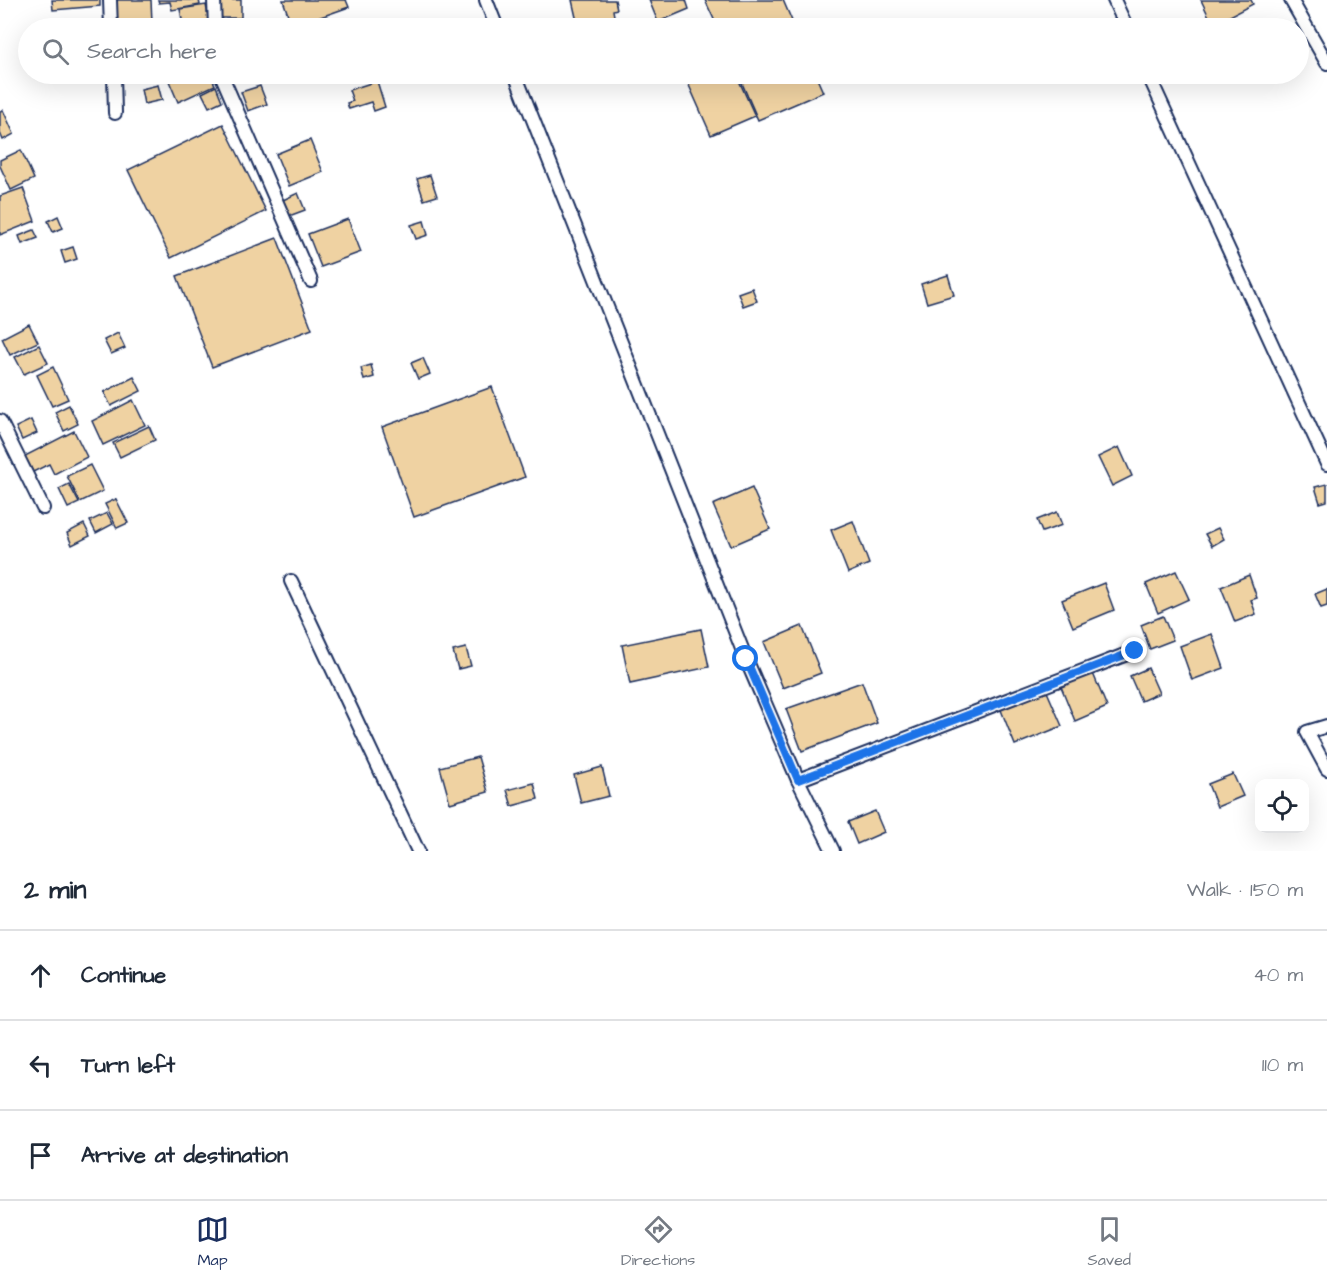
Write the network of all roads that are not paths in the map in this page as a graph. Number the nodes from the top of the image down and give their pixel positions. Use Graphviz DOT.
graph roads {
  1 [pos="110,0"];
  2 [pos="214,0"];
  3 [pos="486,0"];
  4 [pos="1114,0"];
  5 [pos="1291,0"];
  6 [pos="111,18"];
  7 [pos="215,18"];
  8 [pos="493,18"];
  9 [pos="1122,18"];
  10 [pos="1301,18"];
  11 [pos="1309,32"];
  12 [pos="1327,63"];
  13 [pos="114,84"];
  14 [pos="225,84"];
  15 [pos="518,84"];
  16 [pos="1153,84"];
  17 [pos="115,113"];
  18 [pos="311,281"];
  19 [pos="0,421"];
  20 [pos="1327,464"];
  21 [pos="43,508"];
  22 [pos="291,581"];
  23 [pos="1135,651"];
  24 [pos="1327,726"];
  25 [pos="1327,769"];
  26 [pos="798,780"];
  27 [pos="418,851"];
  28 [pos="833,851"];
  1 -- 6 [label="lane"];
  2 -- 7 [label="lane"];
  3 -- 8 [label="lane"];
  4 -- 9 [label="lane"];
  5 -- 10 [label="lane"];
  11 -- 12 [label="lane"];
  13 -- 17 [label="lane"];
  14 -- 18 [label="lane"];
  15 -- 26 [label="lane"];
  16 -- 20 [label="lane"];
  19 -- 21 [label="lane"];
  22 -- 27 [label="lane"];
  23 -- 26 [label="lane"];
  24 -- 25 [label="lane"];
  26 -- 28 [label="lane"];
}
